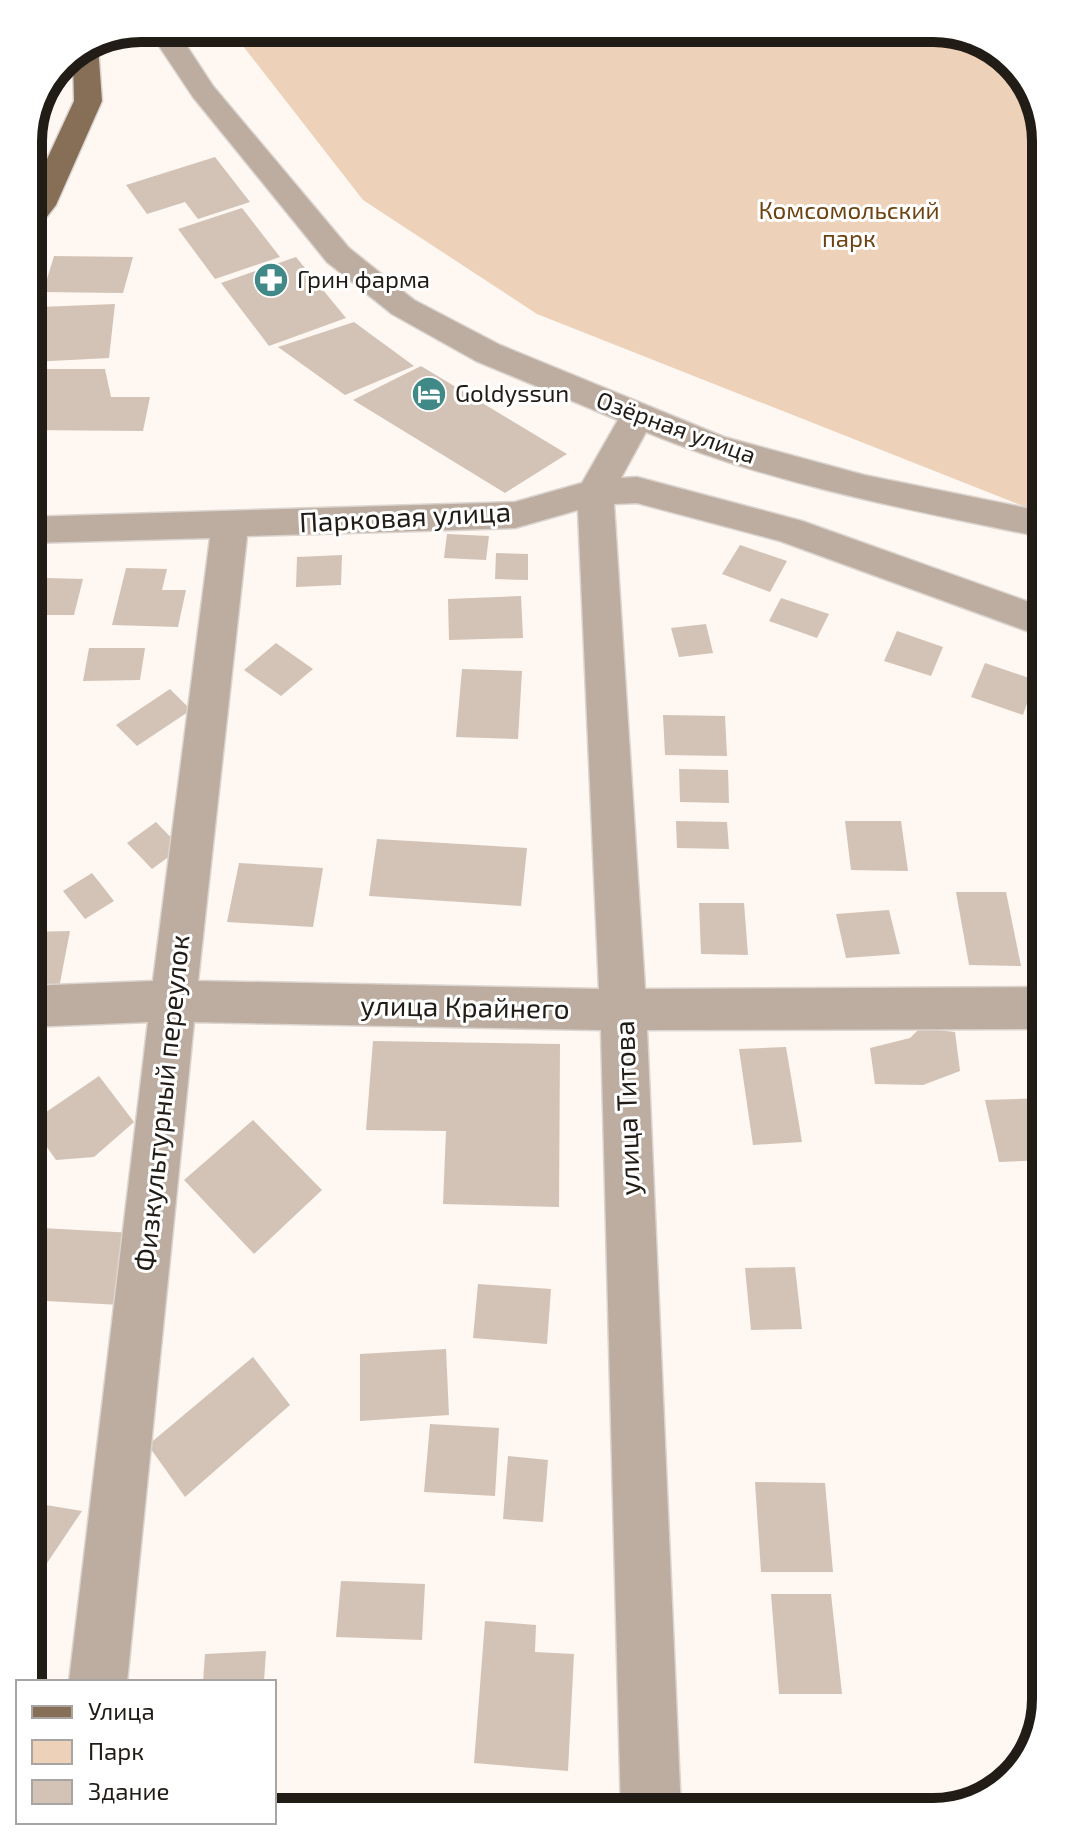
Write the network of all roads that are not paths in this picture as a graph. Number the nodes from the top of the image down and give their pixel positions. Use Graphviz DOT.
graph roads {
  1 [pos="170,42"];
  2 [pos="87,58"];
  3 [pos="42,203"];
  4 [pos="638,416"];
  5 [pos="595,492"];
  6 [pos="1032,522"];
  7 [pos="230,525"];
  8 [pos="42,530"];
  9 [pos="1032,618"];
  10 [pos="173,1001"];
  11 [pos="42,1006"];
  12 [pos="1032,1008"];
  13 [pos="623,1010"];
  14 [pos="98,1680"];
  15 [pos="651,1798"];
  1 -- 4 [label="street, Озёрная улица"];
  2 -- 3 [label="main road"];
  4 -- 5 [label="street"];
  4 -- 6 [label="street, Озёрная улица"];
  5 -- 7 [label="street, Парковая улица"];
  5 -- 9 [label="street, Парковая улица"];
  5 -- 13 [label="street, улица Титова"];
  7 -- 8 [label="street, Парковая улица"];
  7 -- 10 [label="street, Физкультурный переулок"];
  10 -- 11 [label="street, улица Крайнего"];
  10 -- 13 [label="street, улица Крайнего"];
  10 -- 14 [label="street, Физкультурный переулок"];
  12 -- 13 [label="street, улица Крайнего"];
  13 -- 15 [label="street, улица Титова"];
}
